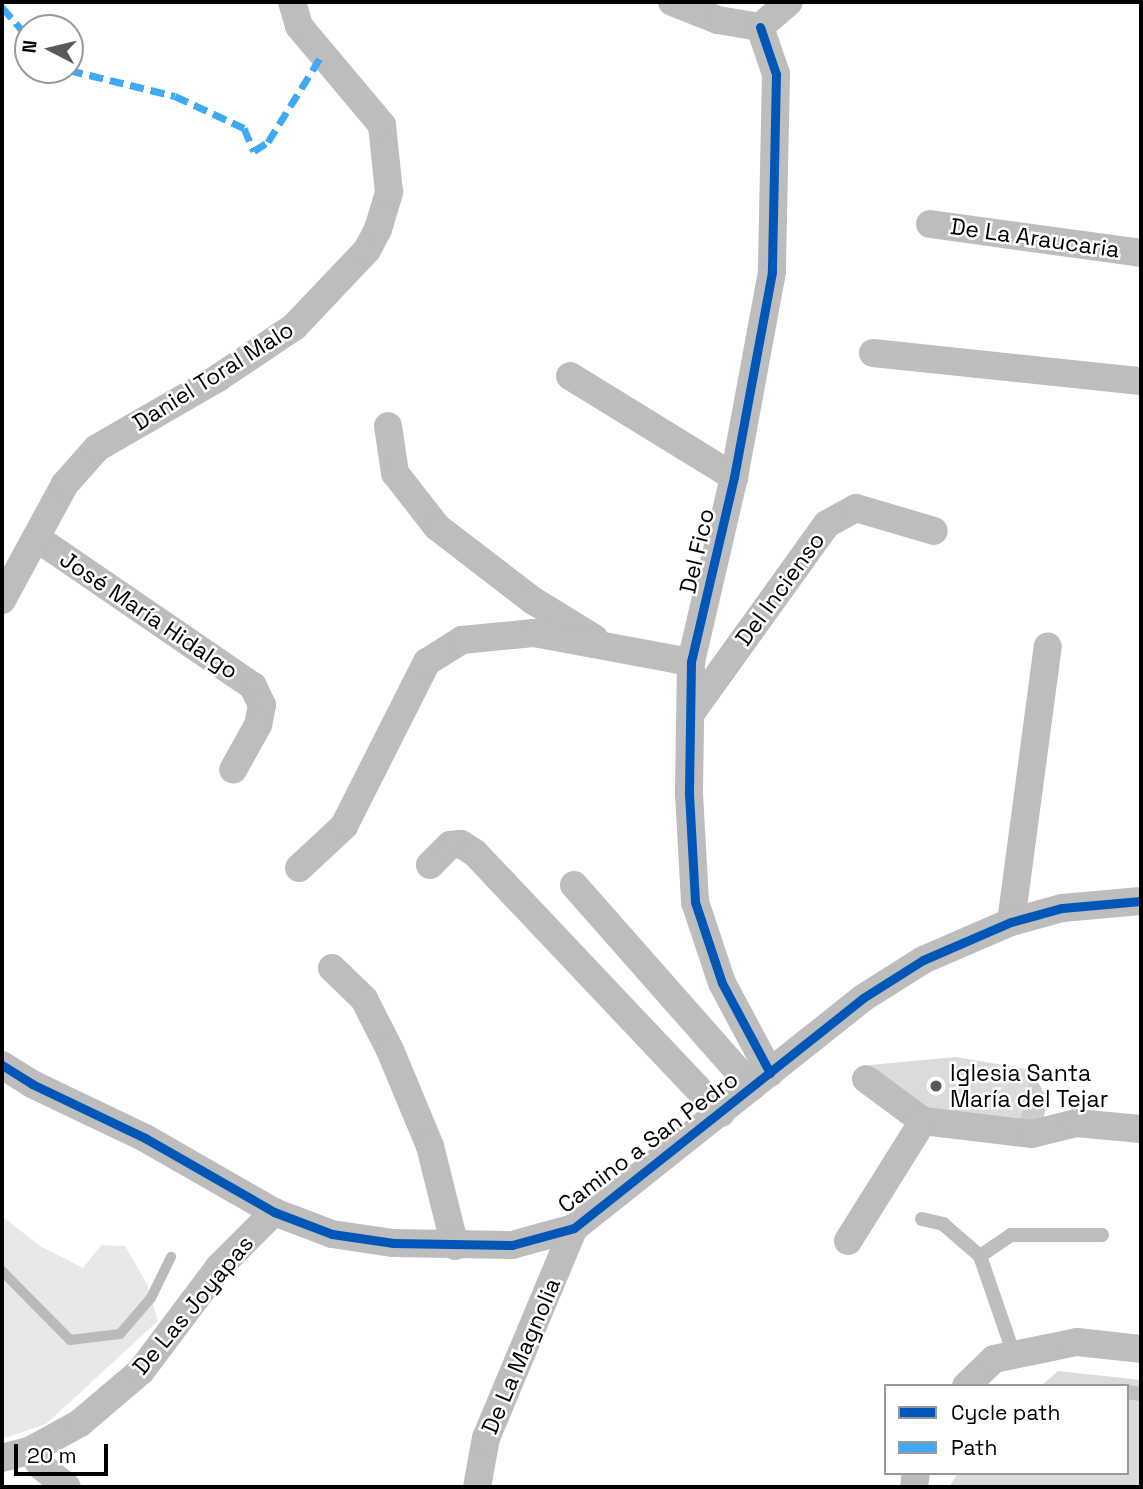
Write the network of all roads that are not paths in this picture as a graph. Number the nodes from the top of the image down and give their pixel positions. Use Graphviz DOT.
graph roads {
  1 [pos="292,2"];
  2 [pos="672,2"];
  3 [pos="789,2"];
  4 [pos="760,27"];
  5 [pos="930,224"];
  6 [pos="1141,253"];
  7 [pos="873,353"];
  8 [pos="570,376"];
  9 [pos="1141,381"];
  10 [pos="388,426"];
  11 [pos="734,477"];
  12 [pos="934,530"];
  13 [pos="38,539"];
  14 [pos="2,600"];
  15 [pos="1048,646"];
  16 [pos="609,647"];
  17 [pos="691,662"];
  18 [pos="691,713"];
  19 [pos="233,770"];
  20 [pos="430,865"];
  21 [pos="299,868"];
  22 [pos="574,885"];
  23 [pos="1141,901"];
  24 [pos="1011,922"];
  25 [pos="332,968"];
  26 [pos="2,1065"];
  27 [pos="866,1079"];
  28 [pos="761,1080"];
  29 [pos="720,1112"];
  30 [pos="923,1121"];
  31 [pos="1141,1129"];
  32 [pos="274,1212"];
  33 [pos="922,1219"];
  34 [pos="574,1228"];
  35 [pos="1102,1235"];
  36 [pos="848,1241"];
  37 [pos="455,1246"];
  38 [pos="980,1256"];
  39 [pos="1141,1349"];
  40 [pos="1014,1355"];
  41 [pos="968,1384"];
  42 [pos="31,1450"];
  43 [pos="2,1458"];
  44 [pos="67,1487"];
  45 [pos="477,1487"];
  1 -- 13 [label="street, Daniel Toral Malo"];
  2 -- 4 [label="street"];
  3 -- 4 [label="street"];
  4 -- 11 [label="street, Del Fico"];
  5 -- 6 [label="street, De La Araucaria"];
  7 -- 9 [label="street"];
  8 -- 11 [label="street"];
  10 -- 16 [label="street"];
  11 -- 17 [label="street, Del Fico"];
  12 -- 18 [label="street, Del Incienso"];
  13 -- 14 [label="street, Daniel Toral Malo"];
  13 -- 19 [label="street, José María Hidalgo"];
  15 -- 24 [label="street"];
  16 -- 17 [label="street"];
  16 -- 21 [label="street"];
  17 -- 18 [label="street, Del Fico"];
  18 -- 28 [label="street, Del Fico"];
  20 -- 29 [label="street"];
  22 -- 28 [label="street"];
  23 -- 24 [label="street, Camino a San Pedro"];
  24 -- 28 [label="street, Camino a San Pedro"];
  25 -- 37 [label="street"];
  26 -- 32 [label="street, Camino a San Pedro"];
  27 -- 30 [label="street"];
  28 -- 29 [label="street, Camino a San Pedro"];
  29 -- 34 [label="street, Camino a San Pedro"];
  30 -- 31 [label="street"];
  30 -- 36 [label="street"];
  32 -- 37 [label="street, Camino a San Pedro"];
  32 -- 42 [label="street, De Las Joyapas"];
  33 -- 38 [label="lane"];
  34 -- 37 [label="street, Camino a San Pedro"];
  34 -- 45 [label="street, De La Magnolia"];
  35 -- 38 [label="lane"];
  38 -- 40 [label="lane"];
  39 -- 40 [label="street"];
  40 -- 41 [label="street"];
  42 -- 43 [label="street, De Las Joyapas"];
  42 -- 44 [label="street"];
}
